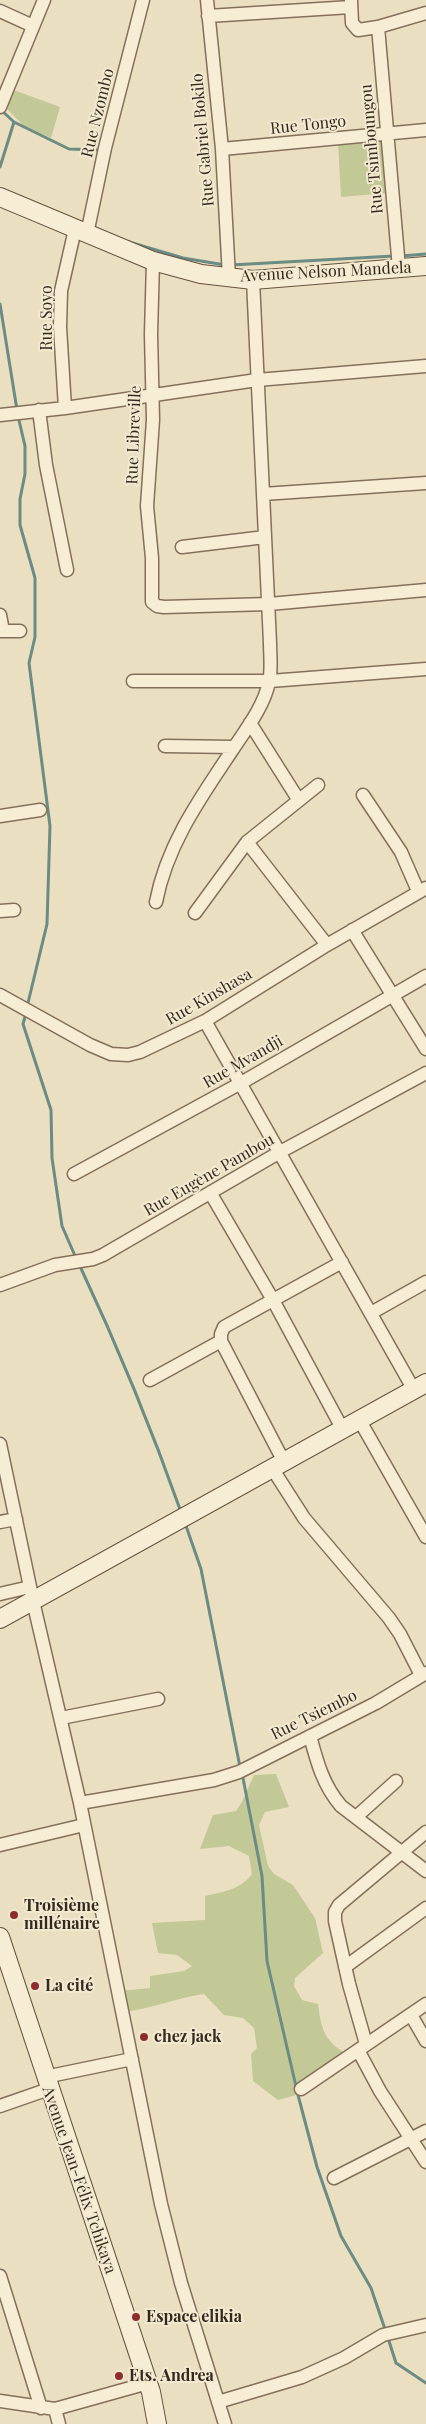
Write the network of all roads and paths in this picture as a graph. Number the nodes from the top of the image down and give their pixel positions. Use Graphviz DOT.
graph roads {
  1 [pos="44,0"];
  2 [pos="144,0"];
  3 [pos="207,0"];
  4 [pos="351,4"];
  5 [pos="0,11"];
  6 [pos="426,12"];
  7 [pos="208,16"];
  8 [pos="33,26"];
  9 [pos="378,27"];
  10 [pos="0,106"];
  11 [pos="426,130"];
  12 [pos="388,133"];
  13 [pos="222,149"];
  14 [pos="0,197"];
  15 [pos="81,232"];
  16 [pos="153,261"];
  17 [pos="426,266"];
  18 [pos="399,268"];
  19 [pos="230,277"];
  20 [pos="253,280"];
  21 [pos="426,366"];
  22 [pos="257,380"];
  23 [pos="152,395"];
  24 [pos="65,408"];
  25 [pos="39,410"];
  26 [pos="0,415"];
  27 [pos="426,483"];
  28 [pos="263,494"];
  29 [pos="265,537"];
  30 [pos="182,547"];
  31 [pos="67,570"];
  32 [pos="426,590"];
  33 [pos="268,604"];
  34 [pos="0,614"];
  35 [pos="2,631"];
  36 [pos="20,631"];
  37 [pos="426,669"];
  38 [pos="133,681"];
  39 [pos="270,681"];
  40 [pos="250,723"];
  41 [pos="165,746"];
  42 [pos="234,747"];
  43 [pos="318,784"];
  44 [pos="363,795"];
  45 [pos="298,799"];
  46 [pos="40,810"];
  47 [pos="0,816"];
  48 [pos="247,842"];
  49 [pos="422,889"];
  50 [pos="156,902"];
  51 [pos="14,910"];
  52 [pos="0,911"];
  53 [pos="195,913"];
  54 [pos="352,930"];
  55 [pos="327,945"];
  56 [pos="426,976"];
  57 [pos="0,995"];
  58 [pos="392,995"];
  59 [pos="205,1021"];
  60 [pos="426,1049"];
  61 [pos="426,1073"];
  62 [pos="241,1083"];
  63 [pos="280,1152"];
  64 [pos="74,1174"];
  65 [pos="211,1194"];
  66 [pos="342,1262"];
  67 [pos="426,1282"];
  68 [pos="0,1285"];
  69 [pos="273,1300"];
  70 [pos="371,1313"];
  71 [pos="221,1341"];
  72 [pos="150,1380"];
  73 [pos="420,1386"];
  74 [pos="360,1420"];
  75 [pos="343,1430"];
  76 [pos="1,1452"];
  77 [pos="278,1465"];
  78 [pos="16,1519"];
  79 [pos="0,1522"];
  80 [pos="426,1537"];
  81 [pos="0,1594"];
  82 [pos="31,1594"];
  83 [pos="0,1619"];
  84 [pos="424,1674"];
  85 [pos="158,1699"];
  86 [pos="61,1718"];
  87 [pos="310,1736"];
  88 [pos="396,1781"];
  89 [pos="80,1803"];
  90 [pos="356,1817"];
  91 [pos="84,1825"];
  92 [pos="426,1832"];
  93 [pos="0,1845"];
  94 [pos="402,1853"];
  95 [pos="426,1871"];
  96 [pos="426,1908"];
  97 [pos="0,1937"];
  98 [pos="345,1967"];
  99 [pos="426,2004"];
  100 [pos="411,2015"];
  101 [pos="426,2041"];
  102 [pos="362,2047"];
  103 [pos="132,2059"];
  104 [pos="47,2083"];
  105 [pos="301,2090"];
  106 [pos="0,2106"];
  107 [pos="426,2131"];
  108 [pos="409,2139"];
  109 [pos="426,2162"];
  110 [pos="334,2178"];
  111 [pos="0,2276"];
  112 [pos="426,2324"];
  113 [pos="148,2383"];
  114 [pos="0,2401"];
  115 [pos="218,2402"];
  116 [pos="42,2408"];
  117 [pos="55,2410"];
  118 [pos="59,2424"];
  119 [pos="157,2424"];
  120 [pos="225,2424"];
  1 -- 8 [label="street"];
  2 -- 15 [label="street, Rue Nzombo"];
  3 -- 7 [label="street, Rue Gabriel Bokilo"];
  4 -- 7 [label="street"];
  4 -- 9 [label="street"];
  5 -- 8 [label="street"];
  6 -- 9 [label="street"];
  7 -- 13 [label="street, Rue Gabriel Bokilo"];
  8 -- 10 [label="street"];
  9 -- 12 [label="street, Rue Tsimboungou"];
  11 -- 12 [label="street, Rue Tongo"];
  12 -- 13 [label="street, Rue Tongo"];
  12 -- 18 [label="street, Rue Tsimboungou"];
  13 -- 19 [label="street, Rue Gabriel Bokilo"];
  14 -- 15 [label="street, Avenue Nelson Mandela"];
  15 -- 16 [label="street, Avenue Nelson Mandela"];
  15 -- 24 [label="street, Rue Soyo"];
  16 -- 19 [label="street, Avenue Nelson Mandela"];
  16 -- 23 [label="street, Rue Libreville"];
  17 -- 18 [label="street, Avenue Nelson Mandela"];
  18 -- 20 [label="street, Avenue Nelson Mandela"];
  19 -- 20 [label="street, Avenue Nelson Mandela"];
  20 -- 22 [label="street"];
  21 -- 22 [label="street"];
  22 -- 23 [label="street"];
  22 -- 28 [label="street"];
  23 -- 24 [label="street"];
  23 -- 33 [label="street, Rue Libreville"];
  24 -- 25 [label="street"];
  25 -- 26 [label="street"];
  25 -- 31 [label="street"];
  27 -- 28 [label="street"];
  28 -- 29 [label="street"];
  29 -- 30 [label="street"];
  29 -- 33 [label="street"];
  32 -- 33 [label="street"];
  33 -- 39 [label="street"];
  34 -- 35 [label="street"];
  35 -- 36 [label="street"];
  37 -- 39 [label="street"];
  38 -- 39 [label="street"];
  39 -- 40 [label="street"];
  40 -- 42 [label="street"];
  40 -- 45 [label="street"];
  41 -- 42 [label="street"];
  42 -- 50 [label="street"];
  43 -- 45 [label="street"];
  44 -- 49 [label="street"];
  45 -- 48 [label="street"];
  46 -- 47 [label="street"];
  48 -- 53 [label="street"];
  48 -- 55 [label="street"];
  49 -- 54 [label="street, Rue Kinshasa"];
  51 -- 52 [label="street"];
  54 -- 55 [label="street, Rue Kinshasa"];
  54 -- 58 [label="street"];
  55 -- 59 [label="street, Rue Kinshasa"];
  56 -- 58 [label="street, Rue Mvandji"];
  57 -- 59 [label="street, Rue Kinshasa"];
  58 -- 60 [label="street"];
  58 -- 62 [label="street, Rue Mvandji"];
  59 -- 62 [label="street"];
  61 -- 63 [label="street, Rue Eugène Pambou"];
  62 -- 63 [label="street"];
  62 -- 64 [label="street, Rue Mvandji"];
  63 -- 65 [label="street, Rue Eugène Pambou"];
  63 -- 66 [label="street"];
  65 -- 68 [label="street, Rue Eugène Pambou"];
  65 -- 69 [label="street"];
  66 -- 69 [label="street"];
  66 -- 70 [label="street"];
  67 -- 70 [label="street"];
  69 -- 71 [label="street"];
  69 -- 75 [label="street"];
  70 -- 73 [label="street"];
  71 -- 72 [label="street"];
  71 -- 77 [label="street"];
  73 -- 74 [label="street"];
  74 -- 75 [label="street"];
  74 -- 80 [label="street"];
  75 -- 77 [label="street"];
  76 -- 78 [label="street"];
  77 -- 82 [label="street"];
  77 -- 84 [label="street"];
  78 -- 79 [label="street"];
  78 -- 82 [label="street"];
  81 -- 82 [label="street"];
  82 -- 83 [label="street"];
  82 -- 86 [label="street"];
  84 -- 87 [label="street, Rue Tsiembo"];
  85 -- 86 [label="street"];
  86 -- 89 [label="street"];
  87 -- 89 [label="street, Rue Tsiembo"];
  87 -- 90 [label="street"];
  88 -- 90 [label="street"];
  89 -- 91 [label="street"];
  90 -- 94 [label="street"];
  91 -- 93 [label="street"];
  91 -- 103 [label="street"];
  92 -- 94 [label="street"];
  94 -- 95 [label="street"];
  94 -- 98 [label="street"];
  96 -- 98 [label="street"];
  97 -- 104 [label="street, Avenue Jean-Félix Tchikaya"];
  98 -- 102 [label="street"];
  99 -- 100 [label="street"];
  100 -- 101 [label="street"];
  100 -- 102 [label="street"];
  102 -- 105 [label="street"];
  102 -- 108 [label="street"];
  103 -- 104 [label="street"];
  103 -- 115 [label="street"];
  104 -- 106 [label="street"];
  104 -- 113 [label="street, Avenue Jean-Félix Tchikaya"];
  107 -- 108 [label="street"];
  108 -- 109 [label="street"];
  108 -- 110 [label="street"];
  111 -- 116 [label="street"];
  112 -- 115 [label="street"];
  113 -- 117 [label="street"];
  113 -- 119 [label="street, Avenue Jean-Félix Tchikaya"];
  114 -- 116 [label="street"];
  115 -- 120 [label="street"];
  116 -- 117 [label="street"];
  117 -- 118 [label="street"];
}
